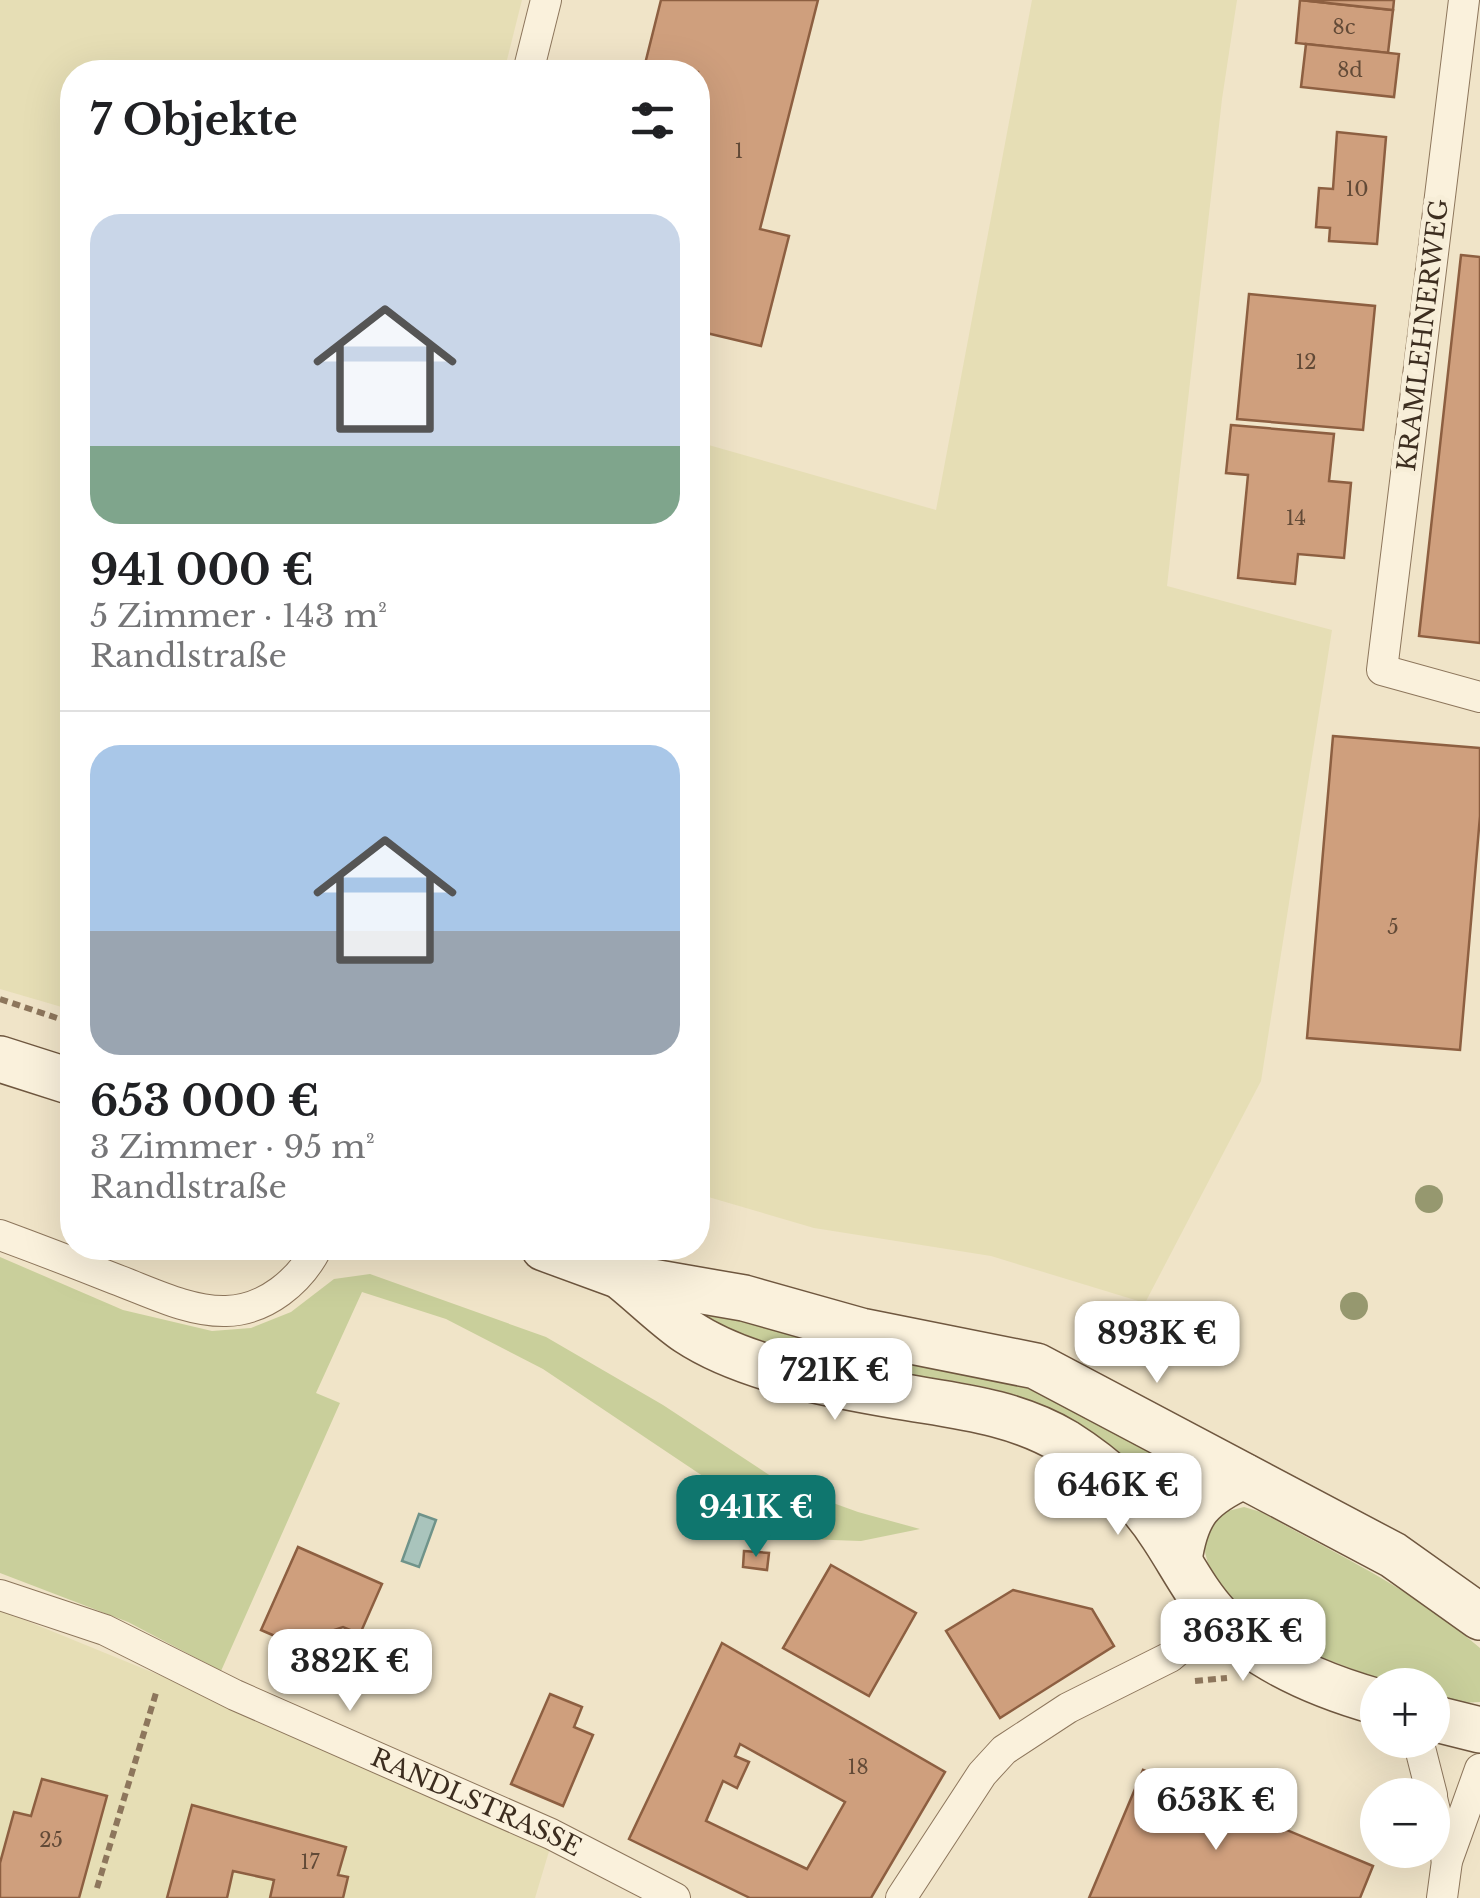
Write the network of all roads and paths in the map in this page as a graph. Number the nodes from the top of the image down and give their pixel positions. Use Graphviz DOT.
graph roads {
  1 [pos="546,0"];
  2 [pos="1464,0"];
  3 [pos="531,60"];
  4 [pos="1466,105"];
  5 [pos="1480,698"];
  6 [pos="0,1000"];
  7 [pos="60,1018"];
  8 [pos="0,1058"];
  9 [pos="60,1078"];
  10 [pos="0,1234"];
  11 [pos="60,1257"];
  12 [pos="67,1260"];
  13 [pos="308,1260"];
  14 [pos="576,1260"];
  15 [pos="623,1278"];
  16 [pos="1244,1476"];
  17 [pos="1178,1560"];
  18 [pos="0,1595"];
  19 [pos="1218,1617"];
  20 [pos="1480,1617"];
  21 [pos="168,1660"];
  22 [pos="1228,1678"];
  23 [pos="1188,1683"];
  24 [pos="1360,1697"];
  25 [pos="1450,1722"];
  26 [pos="1480,1730"];
  27 [pos="1480,1769"];
  28 [pos="1450,1850"];
  29 [pos="1445,1868"];
  30 [pos="97,1888"];
  31 [pos="674,1898"];
  32 [pos="901,1898"];
  33 [pos="1442,1898"];
  1 -- 3 [label="street"];
  2 -- 4 [label="street, KRAMLEHNERWEG"];
  4 -- 5 [label="street, KRAMLEHNERWEG"];
  6 -- 7 [label="path"];
  8 -- 9 [label="street"];
  10 -- 11 [label="street"];
  12 -- 13 [label="street"];
  14 -- 15 [label="street"];
  15 -- 16 [label="street"];
  15 -- 17 [label="street"];
  16 -- 17 [label="street"];
  16 -- 20 [label="street"];
  17 -- 19 [label="street"];
  18 -- 21 [label="street, RANDLSTRASSE"];
  19 -- 24 [label="street"];
  19 -- 32 [label="street"];
  21 -- 30 [label="path"];
  21 -- 31 [label="street, RANDLSTRASSE"];
  22 -- 23 [label="path"];
  25 -- 26 [label="street"];
  27 -- 28 [label="street"];
  29 -- 33 [label="street"];
}
